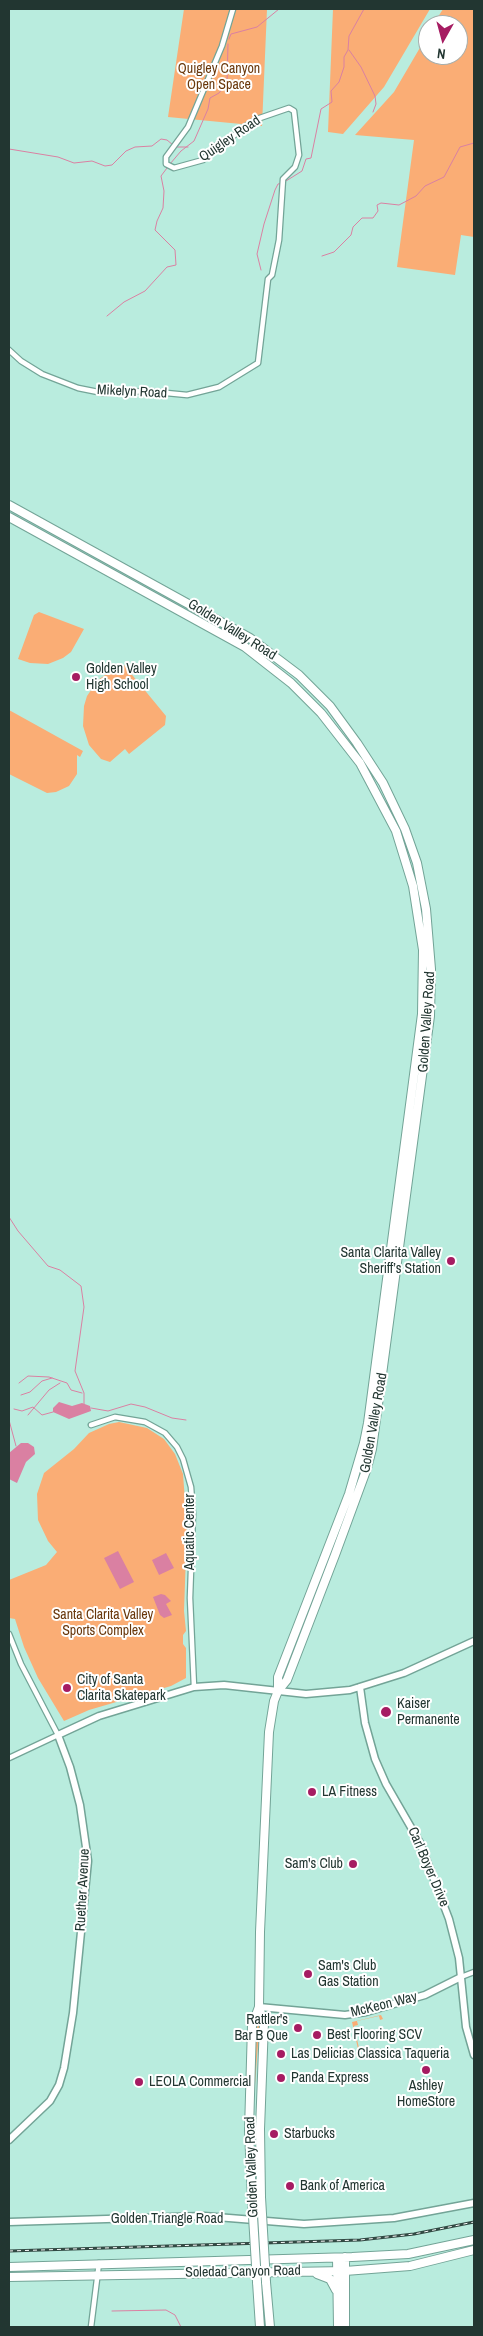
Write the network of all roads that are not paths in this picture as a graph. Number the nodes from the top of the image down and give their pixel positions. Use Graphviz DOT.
graph roads {
  1 [pos="233,9"];
  2 [pos="9,350"];
  3 [pos="258,363"];
  4 [pos="9,505"];
  5 [pos="9,517"];
  6 [pos="91,1425"];
  7 [pos="9,1634"];
  8 [pos="474,1641"];
  9 [pos="194,1687"];
  10 [pos="360,1687"];
  11 [pos="278,1691"];
  12 [pos="58,1735"];
  13 [pos="9,1758"];
  14 [pos="474,1972"];
  15 [pos="461,1977"];
  16 [pos="259,2007"];
  17 [pos="474,2055"];
  18 [pos="9,2140"];
  19 [pos="474,2203"];
  20 [pos="9,2222"];
  21 [pos="474,2241"];
  22 [pos="474,2250"];
  23 [pos="341,2258"];
  24 [pos="99,2263"];
  25 [pos="9,2266"];
  26 [pos="341,2271"];
  27 [pos="308,2272"];
  28 [pos="97,2274"];
  29 [pos="9,2277"];
  30 [pos="338,2293"];
  31 [pos="91,2327"];
  32 [pos="260,2327"];
  33 [pos="270,2327"];
  34 [pos="338,2327"];
  35 [pos="345,2327"];
  1 -- 3 [label="street, Quigley Road"];
  2 -- 3 [label="street, Mikelyn Road"];
  4 -- 11 [label="main road, Golden Valley Road"];
  5 -- 11 [label="main road, Golden Valley Road"];
  6 -- 9 [label="street, Aquatic Center"];
  7 -- 12 [label="street, Ruether Avenue"];
  8 -- 10 [label="street"];
  9 -- 11 [label="street"];
  9 -- 12 [label="street"];
  10 -- 11 [label="street"];
  10 -- 15 [label="street, Carl Boyer Drive"];
  11 -- 16 [label="main road, Golden Valley Road"];
  12 -- 13 [label="street"];
  12 -- 18 [label="street, Ruether Avenue"];
  14 -- 15 [label="street, McKeon Way"];
  15 -- 16 [label="street, McKeon Way"];
  15 -- 17 [label="street, Carl Boyer Drive"];
  16 -- 32 [label="main road, Golden Valley Road, bridge"];
  16 -- 33 [label="main road, Golden Valley Road, bridge"];
  19 -- 20 [label="street, Golden Triangle Road"];
  21 -- 23 [label="main road, Soledad Canyon Road"];
  22 -- 26 [label="main road, Soledad Canyon Road"];
  23 -- 24 [label="main road, Soledad Canyon Road"];
  23 -- 26 [label="main road"];
  24 -- 25 [label="main road, Soledad Canyon Road"];
  24 -- 28 [label="street"];
  26 -- 27 [label="main road, Soledad Canyon Road"];
  26 -- 30 [label="main road"];
  26 -- 35 [label="main road"];
  27 -- 28 [label="main road, Soledad Canyon Road"];
  27 -- 30 [label="main road"];
  28 -- 29 [label="main road, Soledad Canyon Road"];
  28 -- 31 [label="street"];
  30 -- 34 [label="main road"];
}
